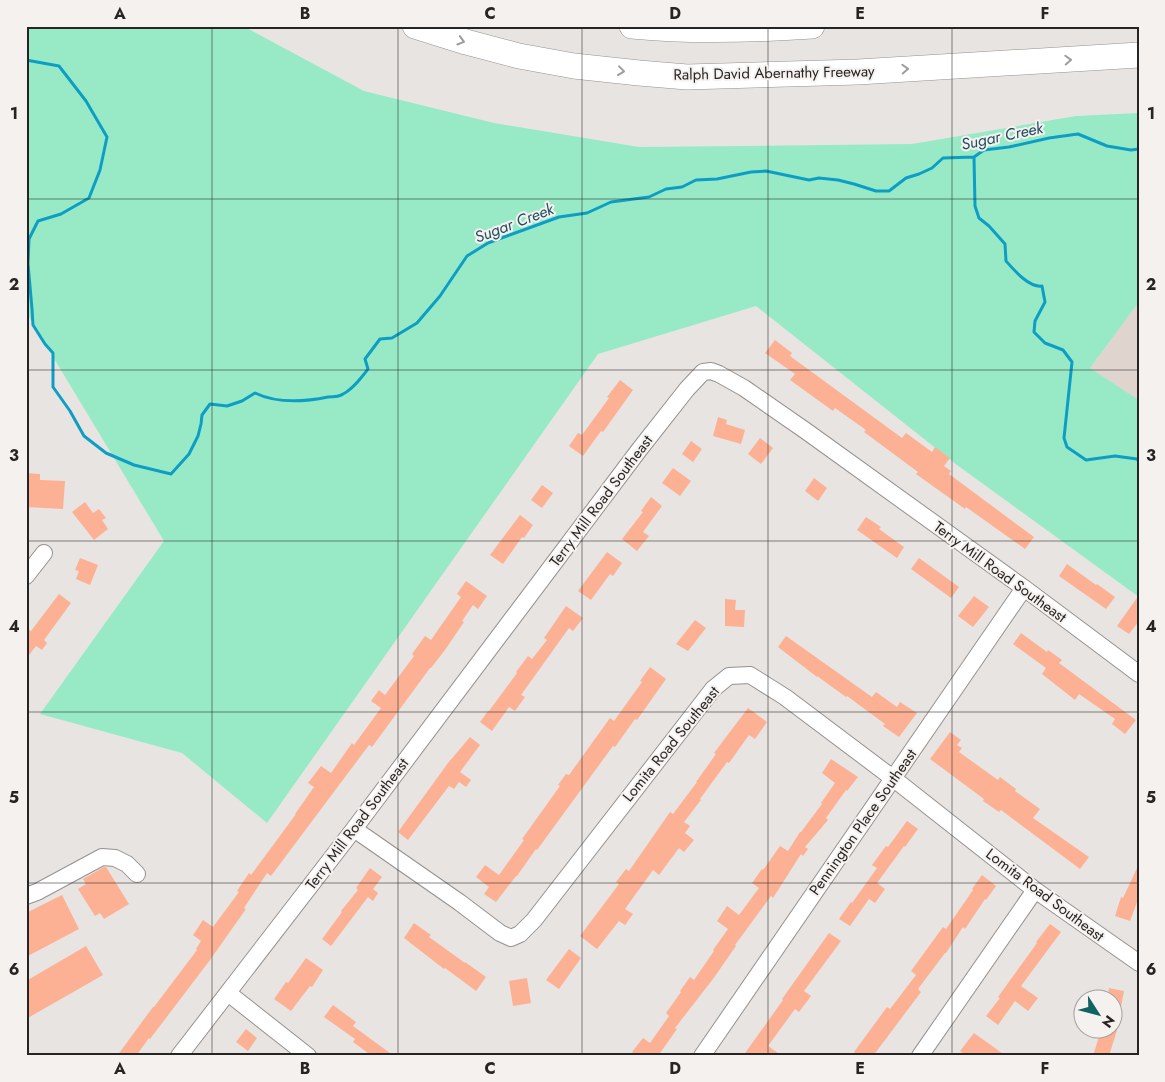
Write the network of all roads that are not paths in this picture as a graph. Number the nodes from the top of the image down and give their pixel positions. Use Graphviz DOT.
graph roads {
  1 [pos="415,26"];
  2 [pos="632,26"];
  3 [pos="812,26"];
  4 [pos="1131,57"];
  5 [pos="44,553"];
  6 [pos="26,576"];
  7 [pos="1024,588"];
  8 [pos="1139,674"];
  9 [pos="894,779"];
  10 [pos="354,829"];
  11 [pos="137,874"];
  12 [pos="1035,890"];
  13 [pos="26,896"];
  14 [pos="1138,962"];
  15 [pos="228,994"];
  16 [pos="179,1056"];
  17 [pos="308,1056"];
  18 [pos="702,1056"];
  19 [pos="920,1056"];
  1 -- 4 [label="highway, Ralph David Abernathy Freeway, one-way"];
  2 -- 3 [label="highway"];
  5 -- 6 [label="street"];
  7 -- 8 [label="street, Terry Mill Road Southeast"];
  7 -- 9 [label="street, Pennington Place Southeast"];
  7 -- 10 [label="street, Terry Mill Road Southeast"];
  9 -- 10 [label="street, Lomita Road Southeast"];
  9 -- 12 [label="street, Lomita Road Southeast"];
  9 -- 18 [label="street, Pennington Place Southeast"];
  10 -- 15 [label="street, Terry Mill Road Southeast"];
  11 -- 13 [label="street"];
  12 -- 14 [label="street, Lomita Road Southeast"];
  12 -- 19 [label="street"];
  15 -- 16 [label="street, Terry Mill Road Southeast"];
  15 -- 17 [label="street"];
}
